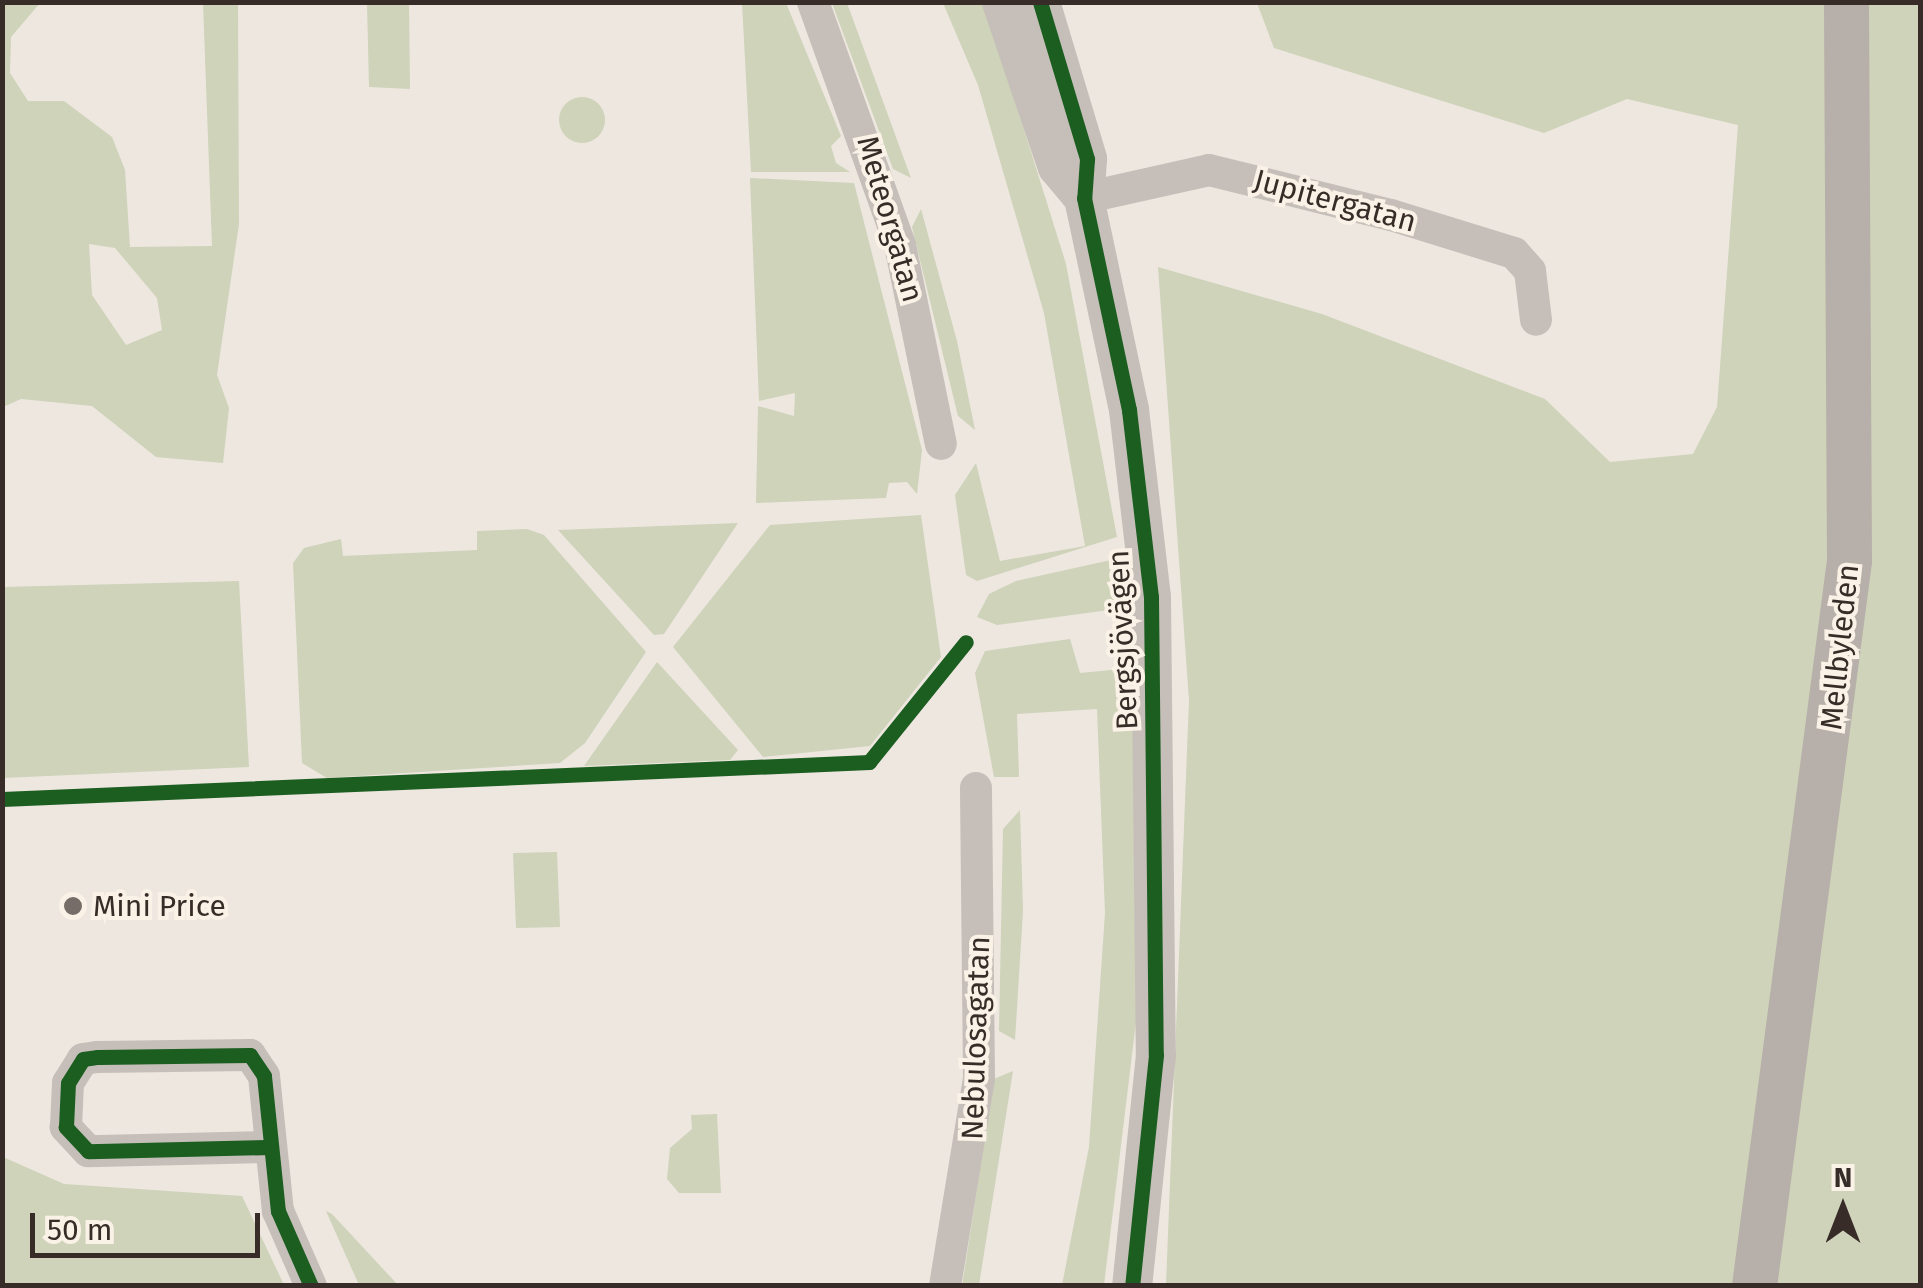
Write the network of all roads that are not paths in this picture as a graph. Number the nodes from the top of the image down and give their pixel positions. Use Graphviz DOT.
graph roads {
  1 [pos="813,2"];
  2 [pos="1002,2"];
  3 [pos="1040,2"];
  4 [pos="1846,2"];
  5 [pos="1084,198"];
  6 [pos="1536,320"];
  7 [pos="941,444"];
  8 [pos="976,788"];
  9 [pos="270,1147"];
  10 [pos="311,1286"];
  11 [pos="946,1286"];
  12 [pos="1132,1286"];
  13 [pos="1754,1286"];
  1 -- 7 [label="street, Meteorgatan"];
  2 -- 5 [label="street, Bergsjövägen"];
  3 -- 5 [label="street, Bergsjövägen"];
  4 -- 13 [label="main road, Mellbyleden"];
  5 -- 6 [label="street, Jupitergatan"];
  5 -- 12 [label="street, Bergsjövägen"];
  8 -- 11 [label="street, Nebulosagatan"];
  9 -- 9 [label="street"];
  9 -- 10 [label="street"];
}
